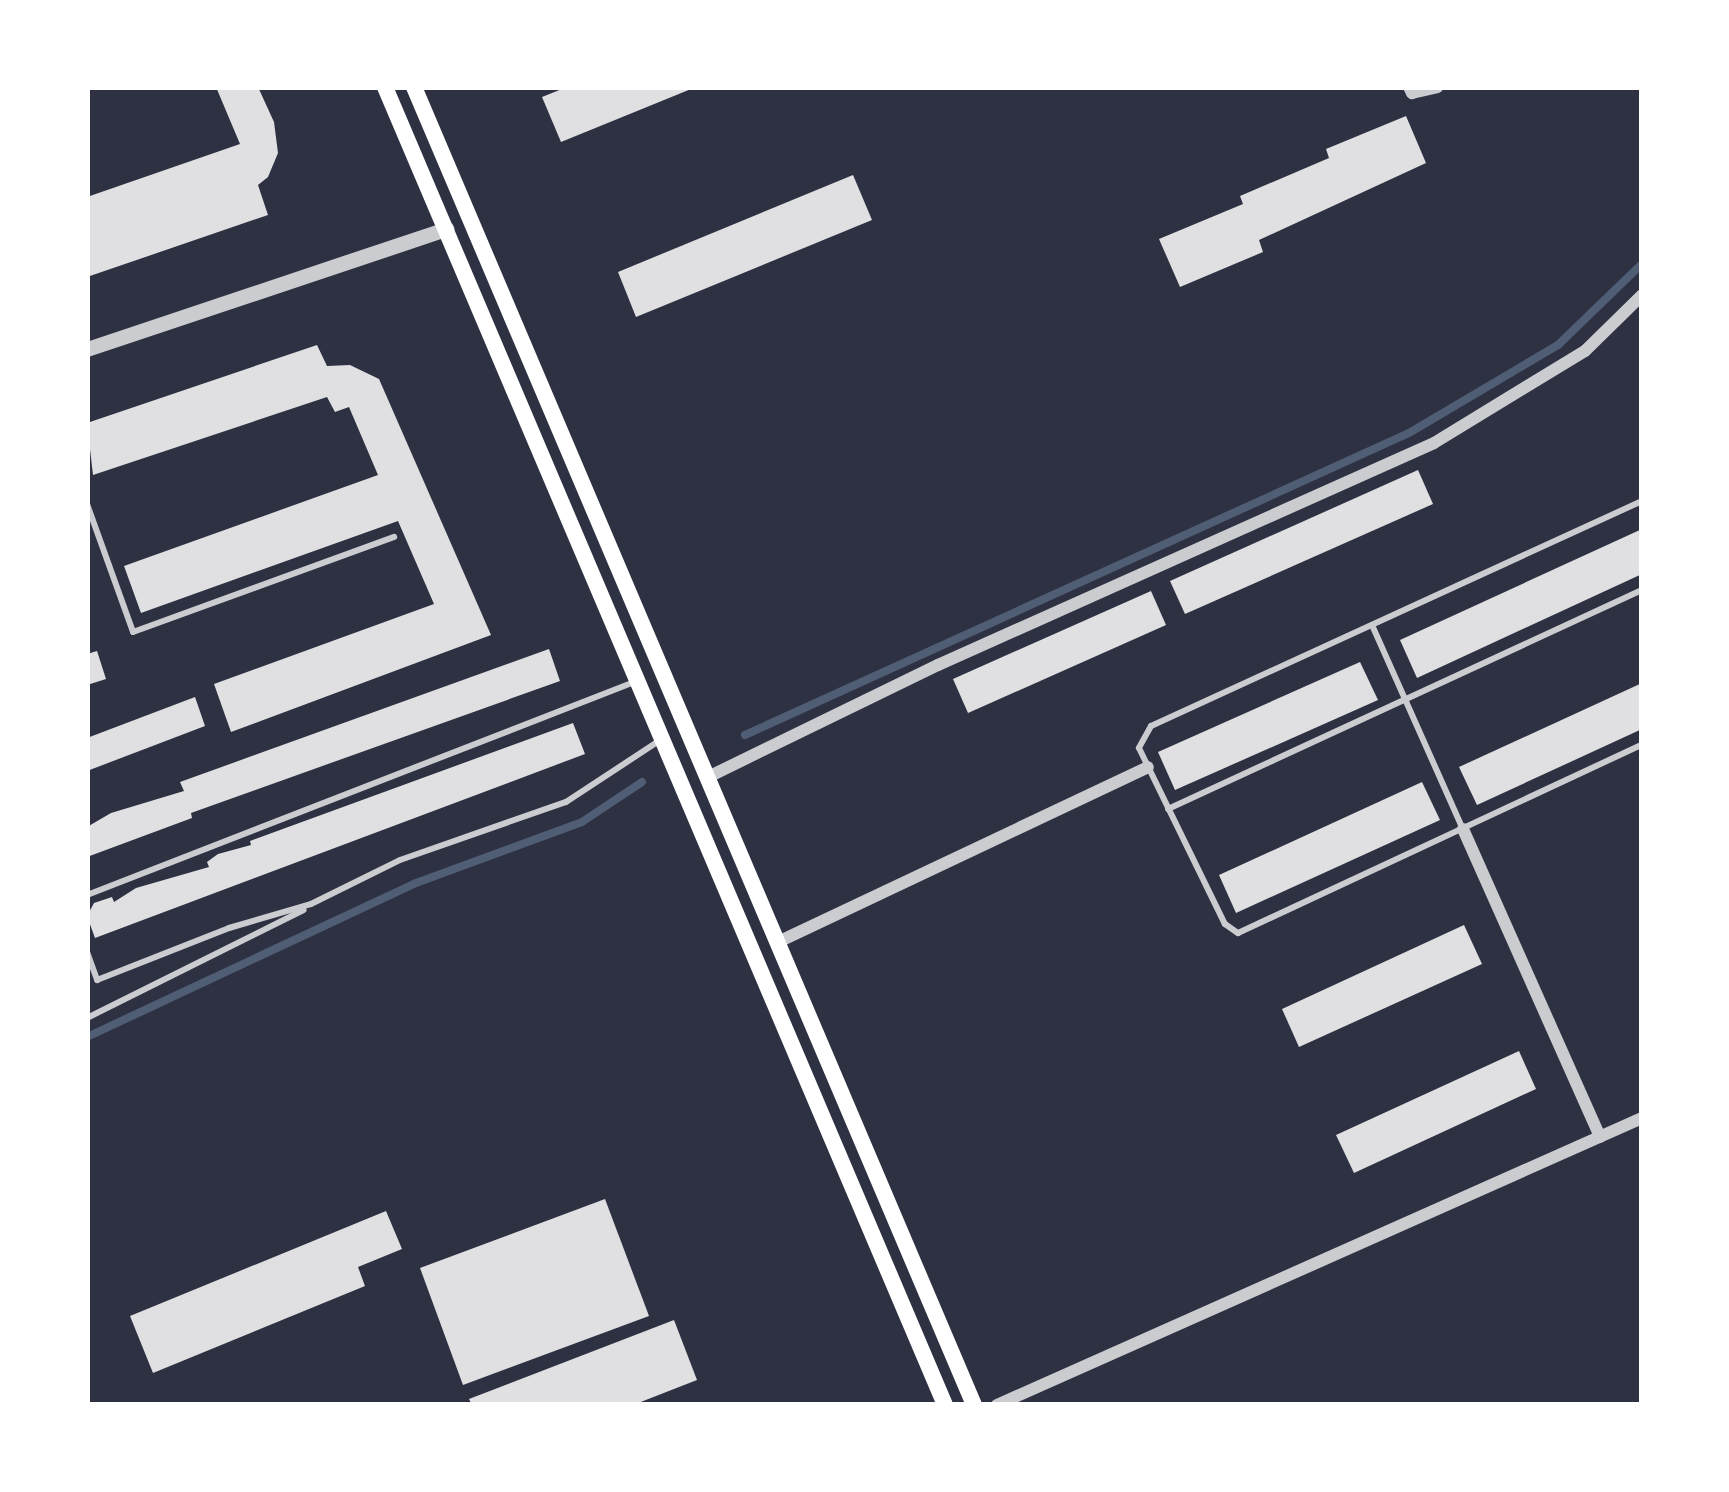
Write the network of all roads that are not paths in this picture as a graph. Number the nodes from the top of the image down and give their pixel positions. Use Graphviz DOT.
graph roads {
  1 [pos="385,87"];
  2 [pos="414,87"];
  3 [pos="1409,87"];
  4 [pos="1437,87"];
  5 [pos="446,229"];
  6 [pos="1642,295"];
  7 [pos="87,349"];
  8 [pos="1642,500"];
  9 [pos="87,503"];
  10 [pos="394,537"];
  11 [pos="1642,590"];
  12 [pos="1372,625"];
  13 [pos="638,680"];
  14 [pos="1405,699"];
  15 [pos="663,738"];
  16 [pos="1642,745"];
  17 [pos="1148,767"];
  18 [pos="708,777"];
  19 [pos="1168,809"];
  20 [pos="1463,829"];
  21 [pos="87,895"];
  22 [pos="322,899"];
  23 [pos="778,942"];
  24 [pos="87,952"];
  25 [pos="87,1018"];
  26 [pos="1642,1118"];
  27 [pos="1600,1137"];
  28 [pos="945,1405"];
  29 [pos="974,1405"];
  30 [pos="997,1405"];
  1 -- 5 [label="main road"];
  2 -- 18 [label="main road"];
  3 -- 4 [label="street"];
  5 -- 7 [label="street"];
  5 -- 13 [label="main road"];
  6 -- 18 [label="street"];
  8 -- 12 [label="lane"];
  9 -- 10 [label="lane"];
  11 -- 14 [label="lane"];
  12 -- 14 [label="lane"];
  12 -- 17 [label="lane"];
  13 -- 15 [label="main road"];
  13 -- 21 [label="lane"];
  14 -- 19 [label="lane"];
  14 -- 20 [label="lane"];
  15 -- 22 [label="lane"];
  15 -- 28 [label="main road"];
  16 -- 20 [label="lane"];
  17 -- 19 [label="lane"];
  17 -- 23 [label="street"];
  18 -- 23 [label="main road"];
  19 -- 20 [label="lane"];
  20 -- 27 [label="street"];
  22 -- 24 [label="lane"];
  22 -- 25 [label="lane"];
  23 -- 29 [label="main road"];
  26 -- 27 [label="street"];
  27 -- 30 [label="street"];
}
